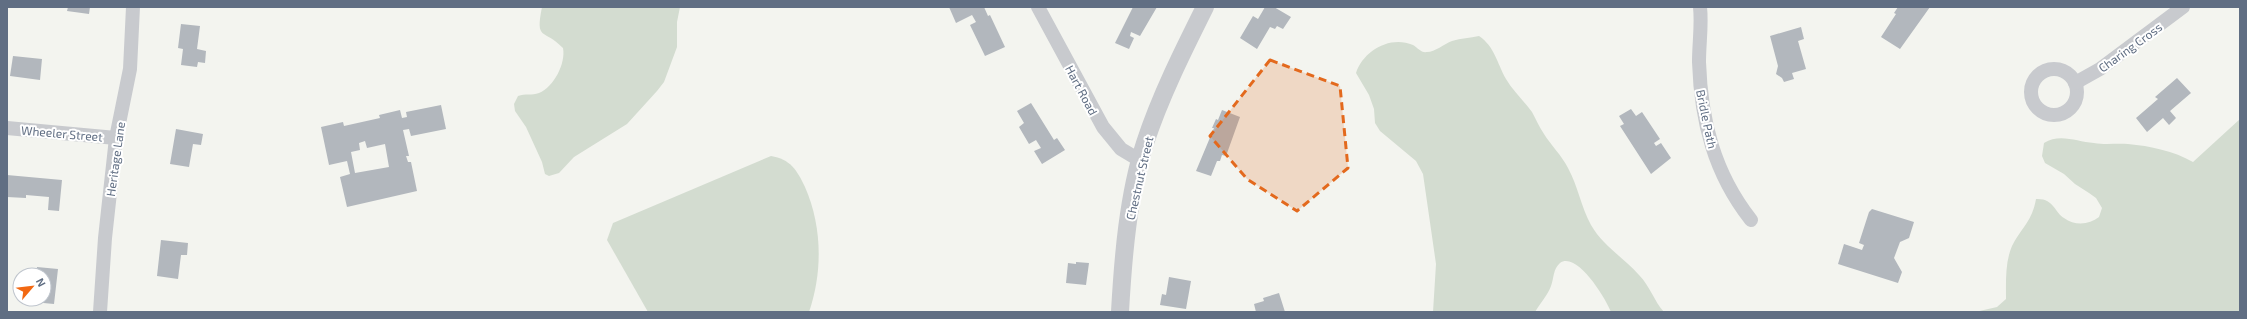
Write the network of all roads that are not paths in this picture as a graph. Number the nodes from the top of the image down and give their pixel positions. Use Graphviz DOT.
graph roads {
  1 [pos="133,7"];
  2 [pos="1038,7"];
  3 [pos="1205,7"];
  4 [pos="1700,7"];
  5 [pos="2183,7"];
  6 [pos="2075,83"];
  7 [pos="7,128"];
  8 [pos="116,138"];
  9 [pos="1141,161"];
  10 [pos="1751,220"];
  11 [pos="100,312"];
  12 [pos="1120,312"];
  1 -- 8 [label="street, Heritage Lane"];
  2 -- 9 [label="street, Hart Road"];
  3 -- 9 [label="street, Chestnut Street"];
  4 -- 10 [label="street, Bridle Path"];
  5 -- 6 [label="street, Charing Cross"];
  7 -- 8 [label="street, Wheeler Street"];
  8 -- 11 [label="street, Heritage Lane"];
  9 -- 12 [label="street, Chestnut Street"];
}
